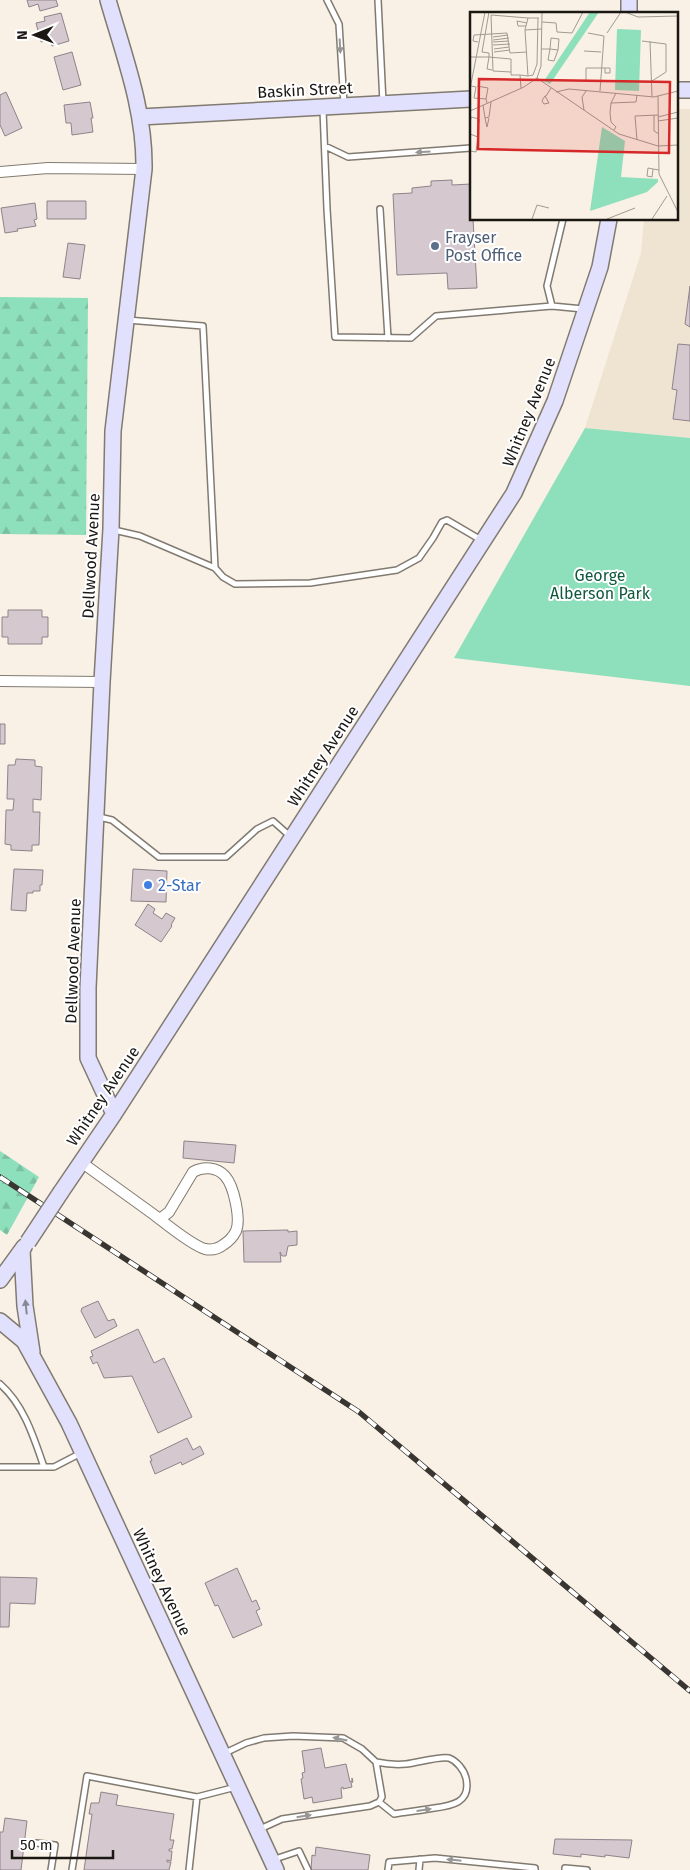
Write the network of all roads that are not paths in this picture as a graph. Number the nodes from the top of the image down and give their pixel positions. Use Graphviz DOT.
graph roads {
  1 [pos="108,0"];
  2 [pos="327,0"];
  3 [pos="378,0"];
  4 [pos="470,99"];
  5 [pos="383,104"];
  6 [pos="344,106"];
  7 [pos="323,107"];
  8 [pos="140,117"];
  9 [pos="325,146"];
  10 [pos="470,148"];
  11 [pos="144,169"];
  12 [pos="0,172"];
  13 [pos="380,209"];
  14 [pos="563,220"];
  15 [pos="609,220"];
  16 [pos="552,306"];
  17 [pos="586,309"];
  18 [pos="126,320"];
  19 [pos="388,338"];
  20 [pos="111,529"];
  21 [pos="483,541"];
  22 [pos="215,568"];
  23 [pos="0,681"];
  24 [pos="102,682"];
  25 [pos="96,816"];
  26 [pos="292,838"];
  27 [pos="114,1114"];
  28 [pos="80,1162"];
  29 [pos="160,1219"];
  30 [pos="22,1249"];
  31 [pos="0,1266"];
  32 [pos="0,1280"];
  33 [pos="0,1321"];
  34 [pos="32,1356"];
  35 [pos="0,1384"];
  36 [pos="83,1452"];
  37 [pos="0,1467"];
  38 [pos="44,1467"];
  39 [pos="222,1754"];
  40 [pos="376,1762"];
  41 [pos="237,1786"];
  42 [pos="196,1797"];
  43 [pos="379,1802"];
  44 [pos="257,1830"];
  45 [pos="36,1843"];
  46 [pos="420,1859"];
  47 [pos="273,1865"];
  48 [pos="52,1870"];
  49 [pos="72,1870"];
  50 [pos="189,1870"];
  51 [pos="308,1870"];
  52 [pos="388,1870"];
  53 [pos="418,1870"];
  54 [pos="535,1870"];
  55 [pos="565,1870"];
  56 [pos="587,1870"];
  1 -- 8 [label="main road, Dellwood Avenue"];
  2 -- 6 [label="lane, one-way"];
  3 -- 5 [label="lane"];
  4 -- 5 [label="main road, Baskin Street"];
  5 -- 6 [label="main road, Baskin Street"];
  6 -- 7 [label="main road, Baskin Street"];
  7 -- 8 [label="main road, Baskin Street"];
  7 -- 9 [label="lane"];
  8 -- 11 [label="main road, Dellwood Avenue"];
  10 -- 9 [label="lane, one-way"];
  9 -- 19 [label="lane"];
  11 -- 12 [label="street"];
  11 -- 18 [label="main road, Dellwood Avenue"];
  13 -- 19 [label="lane"];
  14 -- 16 [label="lane"];
  15 -- 17 [label="main road, Whitney Avenue"];
  16 -- 17 [label="lane"];
  16 -- 19 [label="lane"];
  17 -- 21 [label="main road, Whitney Avenue"];
  18 -- 20 [label="main road, Dellwood Avenue"];
  18 -- 22 [label="lane"];
  20 -- 22 [label="lane"];
  20 -- 24 [label="main road, Dellwood Avenue"];
  21 -- 22 [label="lane"];
  21 -- 26 [label="main road, Whitney Avenue"];
  23 -- 24 [label="street"];
  24 -- 25 [label="main road, Dellwood Avenue"];
  25 -- 26 [label="lane"];
  25 -- 27 [label="main road, Dellwood Avenue"];
  26 -- 27 [label="main road, Whitney Avenue"];
  27 -- 28 [label="main road, Whitney Avenue"];
  28 -- 29 [label="street"];
  28 -- 30 [label="main road, Whitney Avenue, bridge"];
  29 -- 29 [label="street"];
  30 -- 31 [label="main road"];
  30 -- 32 [label="main road, Whitney Avenue"];
  34 -- 30 [label="main road, one-way"];
  33 -- 34 [label="main road, Whitney Avenue"];
  34 -- 36 [label="main road, Whitney Avenue"];
  35 -- 38 [label="lane"];
  36 -- 38 [label="lane"];
  36 -- 39 [label="main road, Whitney Avenue"];
  37 -- 38 [label="lane"];
  40 -- 39 [label="lane, one-way"];
  39 -- 41 [label="main road, Whitney Avenue"];
  40 -- 43 [label="lane"];
  43 -- 40 [label="lane, one-way"];
  41 -- 42 [label="lane"];
  41 -- 44 [label="main road, Whitney Avenue"];
  42 -- 49 [label="lane"];
  42 -- 50 [label="lane"];
  44 -- 43 [label="lane, one-way"];
  44 -- 47 [label="main road, Whitney Avenue"];
  45 -- 48 [label="lane"];
  46 -- 52 [label="lane"];
  46 -- 53 [label="lane"];
  54 -- 46 [label="lane, one-way"];
  47 -- 51 [label="lane"];
  55 -- 56 [label="lane"];
}
